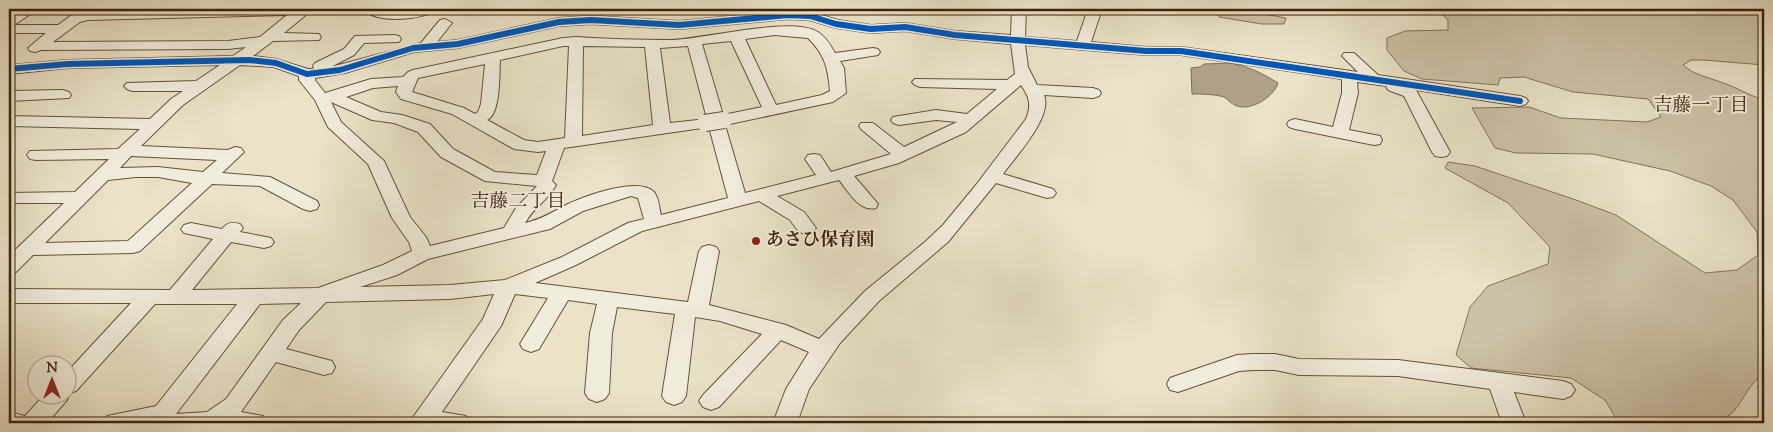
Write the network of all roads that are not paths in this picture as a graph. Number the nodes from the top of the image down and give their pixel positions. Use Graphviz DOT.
graph roads {
  1 [pos="31,9"];
  2 [pos="92,9"];
  3 [pos="378,9"];
  4 [pos="429,9"];
  5 [pos="542,9"];
  6 [pos="1019,9"];
  7 [pos="1095,9"];
  8 [pos="302,10"];
  9 [pos="680,10"];
  10 [pos="571,15"];
  11 [pos="77,18"];
  12 [pos="967,20"];
  13 [pos="9,22"];
  14 [pos="445,23"];
  15 [pos="541,25"];
  16 [pos="675,25"];
  17 [pos="9,29"];
  18 [pos="60,29"];
  19 [pos="964,35"];
  20 [pos="736,36"];
  21 [pos="314,37"];
  22 [pos="268,39"];
  23 [pos="394,39"];
  24 [pos="1017,39"];
  25 [pos="576,41"];
  26 [pos="694,42"];
  27 [pos="652,44"];
  28 [pos="1083,45"];
  29 [pos="38,46"];
  30 [pos="426,46"];
  31 [pos="873,52"];
  32 [pos="1349,56"];
  33 [pos="493,57"];
  34 [pos="830,58"];
  35 [pos="235,60"];
  36 [pos="9,67"];
  37 [pos="305,73"];
  38 [pos="1348,76"];
  39 [pos="1017,80"];
  40 [pos="1378,80"];
  41 [pos="407,81"];
  42 [pos="920,82"];
  43 [pos="132,86"];
  44 [pos="198,86"];
  45 [pos="1035,90"];
  46 [pos="1093,93"];
  47 [pos="9,96"];
  48 [pos="63,96"];
  49 [pos="326,98"];
  50 [pos="1520,101"];
  51 [pos="771,110"];
  52 [pos="971,119"];
  53 [pos="476,120"];
  54 [pos="899,120"];
  55 [pos="9,121"];
  56 [pos="705,123"];
  57 [pos="153,124"];
  58 [pos="1295,124"];
  59 [pos="867,126"];
  60 [pos="662,129"];
  61 [pos="1340,133"];
  62 [pos="1374,140"];
  63 [pos="565,143"];
  64 [pos="1441,152"];
  65 [pos="124,153"];
  66 [pos="36,155"];
  67 [pos="903,155"];
  68 [pos="814,159"];
  69 [pos="102,175"];
  70 [pos="835,176"];
  71 [pos="992,176"];
  72 [pos="208,178"];
  73 [pos="543,182"];
  74 [pos="1047,193"];
  75 [pos="761,194"];
  76 [pos="81,197"];
  77 [pos="9,198"];
  78 [pos="307,199"];
  79 [pos="738,200"];
  80 [pos="869,204"];
  81 [pos="654,222"];
  82 [pos="806,228"];
  83 [pos="191,229"];
  84 [pos="230,231"];
  85 [pos="511,233"];
  86 [pos="264,242"];
  87 [pos="27,249"];
  88 [pos="709,251"];
  89 [pos="422,254"];
  90 [pos="9,267"];
  91 [pos="508,286"];
  92 [pos="561,294"];
  93 [pos="9,296"];
  94 [pos="321,296"];
  95 [pos="149,297"];
  96 [pos="175,297"];
  97 [pos="254,297"];
  98 [pos="609,298"];
  99 [pos="692,309"];
  100 [pos="778,330"];
  101 [pos="531,344"];
  102 [pos="823,349"];
  103 [pos="271,353"];
  104 [pos="324,367"];
  105 [pos="78,374"];
  106 [pos="1499,382"];
  107 [pos="1178,384"];
  108 [pos="1563,390"];
  109 [pos="597,393"];
  110 [pos="674,396"];
  111 [pos="711,401"];
  112 [pos="50,404"];
  113 [pos="221,417"];
  114 [pos="167,420"];
  115 [pos="9,421"];
  116 [pos="423,421"];
  117 [pos="16,423"];
  118 [pos="33,423"];
  119 [pos="115,423"];
  120 [pos="255,423"];
  121 [pos="458,423"];
  122 [pos="785,423"];
  123 [pos="1514,423"];
  1 -- 13 [label="street"];
  2 -- 11 [label="street"];
  3 -- 4 [label="street"];
  5 -- 15 [label="street"];
  6 -- 24 [label="street"];
  7 -- 28 [label="street"];
  8 -- 11 [label="street"];
  8 -- 22 [label="street"];
  9 -- 16 [label="street"];
  10 -- 15 [label="street"];
  10 -- 16 [label="street"];
  11 -- 18 [label="street"];
  12 -- 19 [label="street"];
  14 -- 30 [label="street"];
  15 -- 30 [label="street"];
  16 -- 19 [label="street"];
  17 -- 18 [label="street"];
  18 -- 29 [label="street"];
  19 -- 24 [label="street"];
  20 -- 26 [label="street"];
  20 -- 34 [label="street"];
  20 -- 51 [label="street"];
  21 -- 22 [label="street"];
  22 -- 29 [label="street"];
  22 -- 35 [label="street"];
  23 -- 37 [label="street"];
  24 -- 28 [label="street"];
  24 -- 39 [label="street"];
  25 -- 27 [label="street"];
  25 -- 33 [label="street"];
  25 -- 63 [label="street"];
  26 -- 27 [label="street"];
  26 -- 79 [label="street"];
  27 -- 60 [label="street"];
  28 -- 38 [label="street"];
  29 -- 36 [label="street"];
  30 -- 37 [label="street"];
  31 -- 34 [label="street"];
  32 -- 40 [label="street"];
  33 -- 41 [label="street"];
  33 -- 53 [label="street"];
  34 -- 51 [label="street"];
  35 -- 36 [label="street"];
  35 -- 37 [label="street"];
  35 -- 44 [label="street"];
  37 -- 49 [label="street"];
  38 -- 40 [label="street"];
  38 -- 61 [label="street"];
  39 -- 42 [label="street"];
  39 -- 45 [label="street"];
  39 -- 52 [label="street"];
  40 -- 50 [label="street"];
  40 -- 64 [label="street"];
  41 -- 49 [label="street"];
  41 -- 53 [label="street"];
  43 -- 44 [label="street"];
  44 -- 57 [label="street"];
  45 -- 46 [label="street"];
  45 -- 71 [label="street"];
  47 -- 48 [label="street"];
  49 -- 73 [label="street"];
  49 -- 89 [label="street"];
  51 -- 56 [label="street, bridge"];
  52 -- 54 [label="street"];
  52 -- 67 [label="street"];
  53 -- 63 [label="street"];
  55 -- 57 [label="street"];
  56 -- 60 [label="street"];
  57 -- 65 [label="street"];
  58 -- 61 [label="street"];
  59 -- 67 [label="street"];
  60 -- 63 [label="street"];
  61 -- 62 [label="street"];
  63 -- 73 [label="street"];
  65 -- 66 [label="street"];
  65 -- 69 [label="street"];
  65 -- 72 [label="street"];
  67 -- 70 [label="street"];
  68 -- 70 [label="street"];
  69 -- 72 [label="street"];
  69 -- 76 [label="street"];
  70 -- 75 [label="street"];
  70 -- 80 [label="street"];
  71 -- 74 [label="street"];
  71 -- 102 [label="street"];
  72 -- 78 [label="street"];
  72 -- 87 [label="street"];
  73 -- 85 [label="street"];
  75 -- 79 [label="street"];
  75 -- 82 [label="street"];
  76 -- 77 [label="street"];
  76 -- 87 [label="street"];
  79 -- 81 [label="street"];
  81 -- 85 [label="street"];
  81 -- 91 [label="street"];
  83 -- 84 [label="street"];
  84 -- 86 [label="street"];
  84 -- 96 [label="street"];
  85 -- 89 [label="street"];
  87 -- 90 [label="street"];
  88 -- 99 [label="street"];
  89 -- 94 [label="street"];
  91 -- 92 [label="street"];
  91 -- 94 [label="street"];
  91 -- 116 [label="street"];
  92 -- 98 [label="street"];
  92 -- 101 [label="street"];
  93 -- 95 [label="street"];
  94 -- 97 [label="street"];
  94 -- 103 [label="street"];
  95 -- 96 [label="street"];
  95 -- 105 [label="street"];
  96 -- 97 [label="street"];
  97 -- 114 [label="street"];
  98 -- 99 [label="street"];
  98 -- 109 [label="street"];
  99 -- 100 [label="street"];
  99 -- 110 [label="street"];
  100 -- 102 [label="street"];
  100 -- 111 [label="street"];
  102 -- 122 [label="street"];
  103 -- 104 [label="street"];
  103 -- 113 [label="street"];
  106 -- 107 [label="street"];
  106 -- 108 [label="street"];
  106 -- 123 [label="street"];
  112 -- 118 [label="street"];
  113 -- 114 [label="street"];
  113 -- 120 [label="street"];
  114 -- 119 [label="street"];
  115 -- 117 [label="street"];
  116 -- 121 [label="street"];
}
